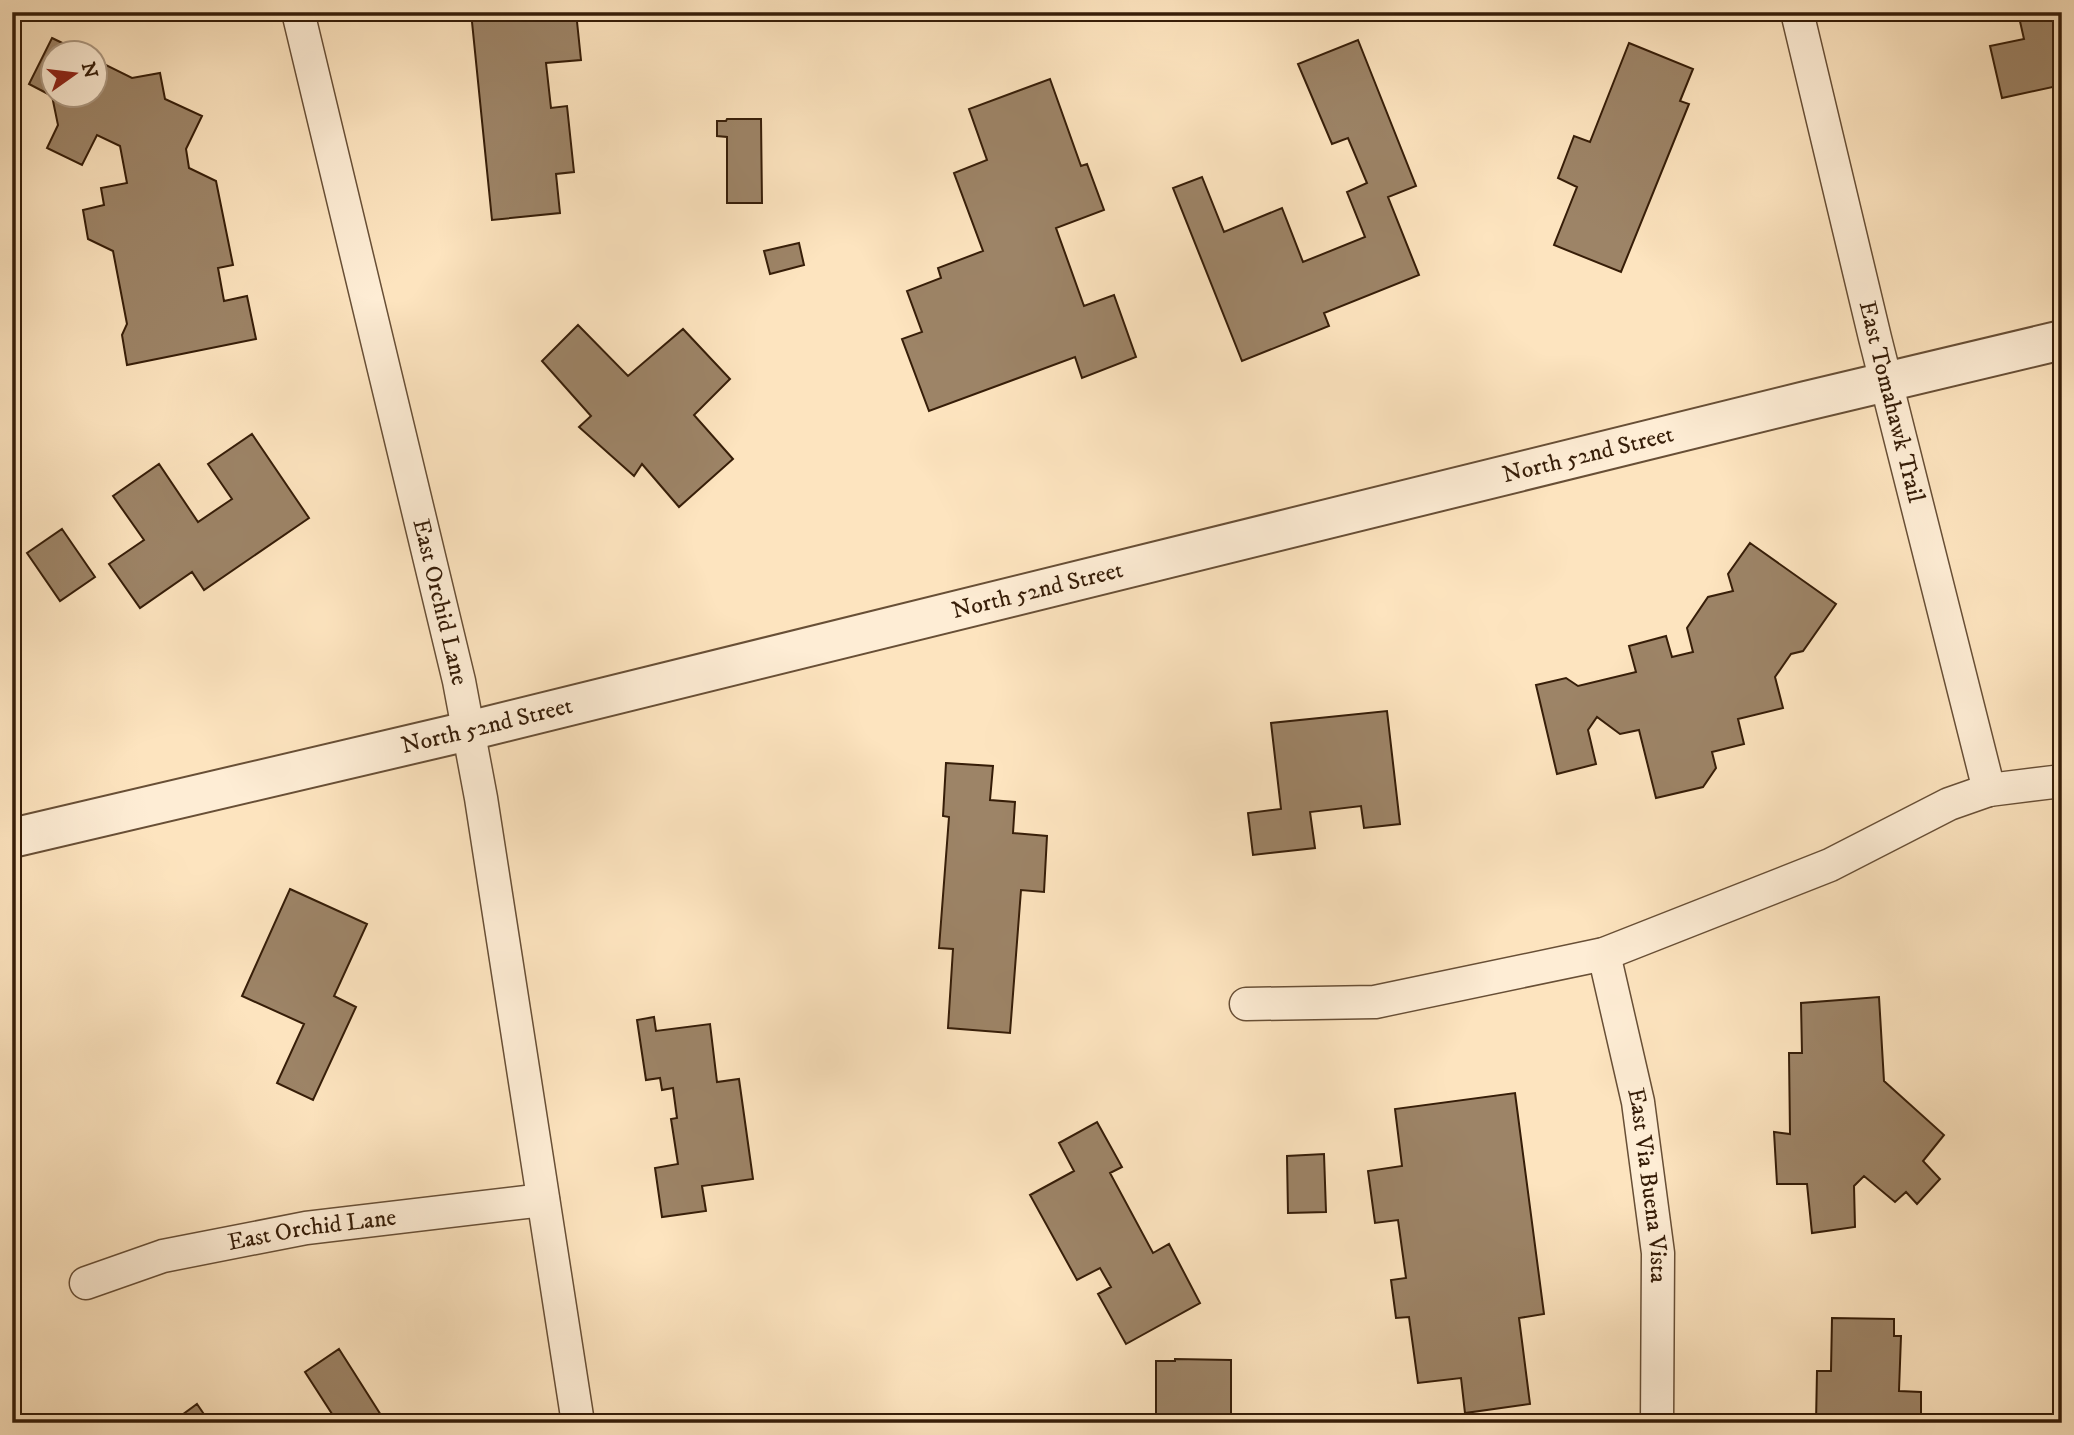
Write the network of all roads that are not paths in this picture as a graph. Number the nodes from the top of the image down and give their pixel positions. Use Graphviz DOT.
graph roads {
  1 [pos="298,12"];
  2 [pos="1797,12"];
  3 [pos="2062,340"];
  4 [pos="1886,383"];
  5 [pos="468,731"];
  6 [pos="2062,781"];
  7 [pos="1989,790"];
  8 [pos="12,838"];
  9 [pos="1604,954"];
  10 [pos="1246,1004"];
  11 [pos="542,1200"];
  12 [pos="86,1283"];
  13 [pos="578,1423"];
  14 [pos="1657,1423"];
  1 -- 5 [label="street, East Orchid Lane"];
  2 -- 4 [label="street, East Tomahawk Trail"];
  3 -- 4 [label="street, North 52nd Street"];
  4 -- 5 [label="street, North 52nd Street"];
  4 -- 7 [label="street, East Tomahawk Trail"];
  5 -- 8 [label="street, North 52nd Street"];
  5 -- 11 [label="street, East Orchid Lane"];
  6 -- 7 [label="street"];
  7 -- 9 [label="street"];
  9 -- 10 [label="street"];
  9 -- 14 [label="street, East Via Buena Vista"];
  11 -- 12 [label="street, East Orchid Lane"];
  11 -- 13 [label="street, East Orchid Lane"];
}
